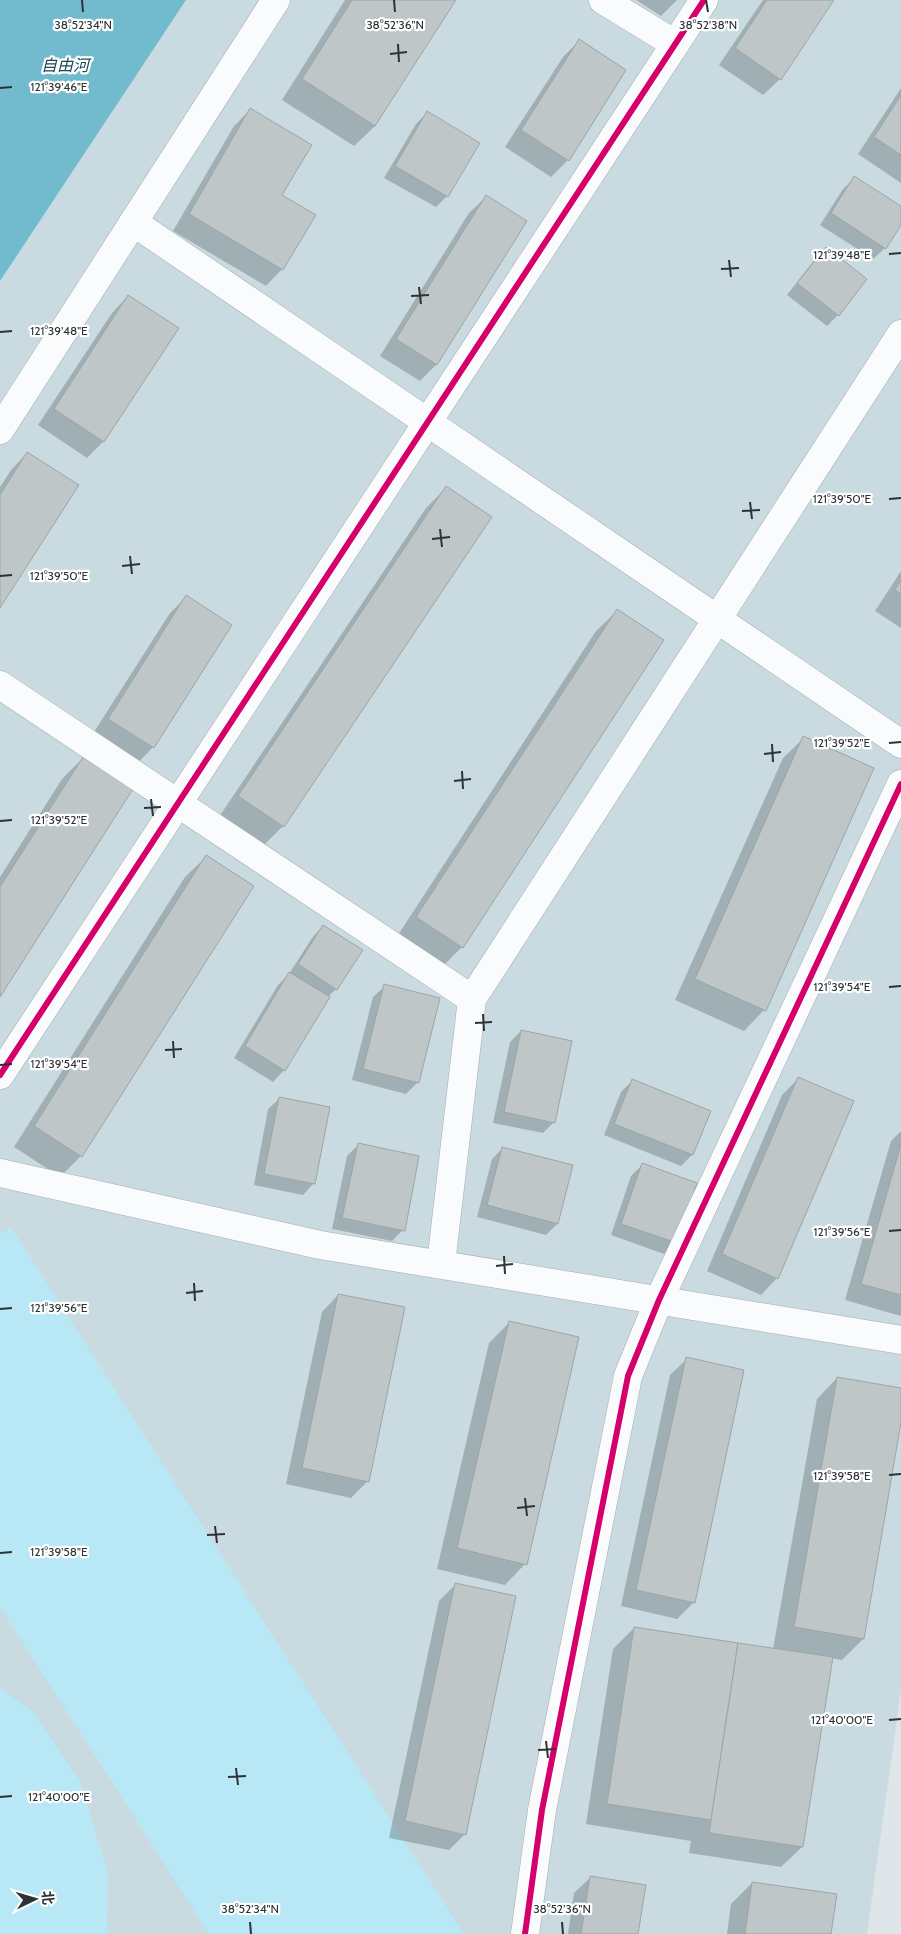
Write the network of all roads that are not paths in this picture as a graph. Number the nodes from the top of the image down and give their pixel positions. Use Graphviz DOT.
graph roads {
  1 [pos="276,0"];
  2 [pos="604,0"];
  3 [pos="704,0"];
  4 [pos="675,44"];
  5 [pos="133,222"];
  6 [pos="901,334"];
  7 [pos="427,422"];
  8 [pos="0,430"];
  9 [pos="717,619"];
  10 [pos="0,685"];
  11 [pos="901,744"];
  12 [pos="901,784"];
  13 [pos="177,803"];
  14 [pos="472,999"];
  15 [pos="0,1075"];
  16 [pos="0,1173"];
  17 [pos="441,1264"];
  18 [pos="659,1300"];
  19 [pos="901,1340"];
  20 [pos="525,1934"];
  1 -- 5 [label="street"];
  2 -- 4 [label="street"];
  3 -- 4 [label="street"];
  4 -- 7 [label="street"];
  5 -- 7 [label="street"];
  5 -- 8 [label="street"];
  6 -- 9 [label="street"];
  7 -- 9 [label="street"];
  7 -- 13 [label="street"];
  9 -- 11 [label="street"];
  9 -- 14 [label="street"];
  10 -- 13 [label="street"];
  12 -- 18 [label="street"];
  13 -- 14 [label="street"];
  13 -- 15 [label="street"];
  14 -- 17 [label="street"];
  16 -- 17 [label="street"];
  17 -- 18 [label="street"];
  18 -- 19 [label="street"];
  18 -- 20 [label="street"];
}
